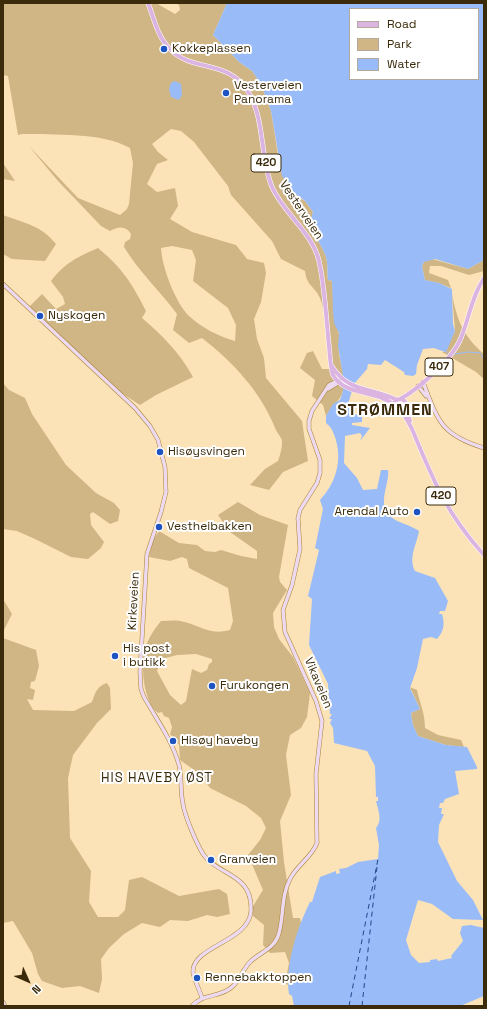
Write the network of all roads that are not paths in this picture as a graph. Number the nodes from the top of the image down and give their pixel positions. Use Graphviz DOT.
graph roads {
  1 [pos="148,3"];
  2 [pos="484,278"];
  3 [pos="3,284"];
  4 [pos="340,382"];
  5 [pos="423,382"];
  6 [pos="418,387"];
  7 [pos="354,388"];
  8 [pos="413,390"];
  9 [pos="399,399"];
  10 [pos="430,402"];
  11 [pos="394,405"];
  12 [pos="406,406"];
  13 [pos="400,411"];
  14 [pos="412,429"];
  15 [pos="484,448"];
  16 [pos="484,555"];
  17 [pos="202,998"];
  18 [pos="3,1002"];
  19 [pos="5,1006"];
  20 [pos="192,1006"];
  1 -- 4 [label="main road, Vesterveien / 420"];
  2 -- 5 [label="main road, 407"];
  3 -- 17 [label="main road, Kirkeveien"];
  4 -- 7 [label="main road, 420"];
  4 -- 17 [label="main road, Vikaveien"];
  5 -- 6 [label="main road, 407"];
  5 -- 10 [label="main road"];
  6 -- 8 [label="main road, 407"];
  6 -- 10 [label="main road"];
  7 -- 9 [label="main road, 420"];
  7 -- 11 [label="main road, 420"];
  8 -- 9 [label="main road, 407"];
  8 -- 12 [label="main road, 407"];
  9 -- 11 [label="main road"];
  9 -- 12 [label="main road, 420"];
  10 -- 15 [label="main road"];
  11 -- 13 [label="main road, 420"];
  12 -- 13 [label="main road"];
  12 -- 14 [label="main road, 420"];
  13 -- 14 [label="main road, 420"];
  14 -- 16 [label="main road, 420"];
  17 -- 20 [label="main road, Vikaveien"];
  18 -- 19 [label="main road"];
}
